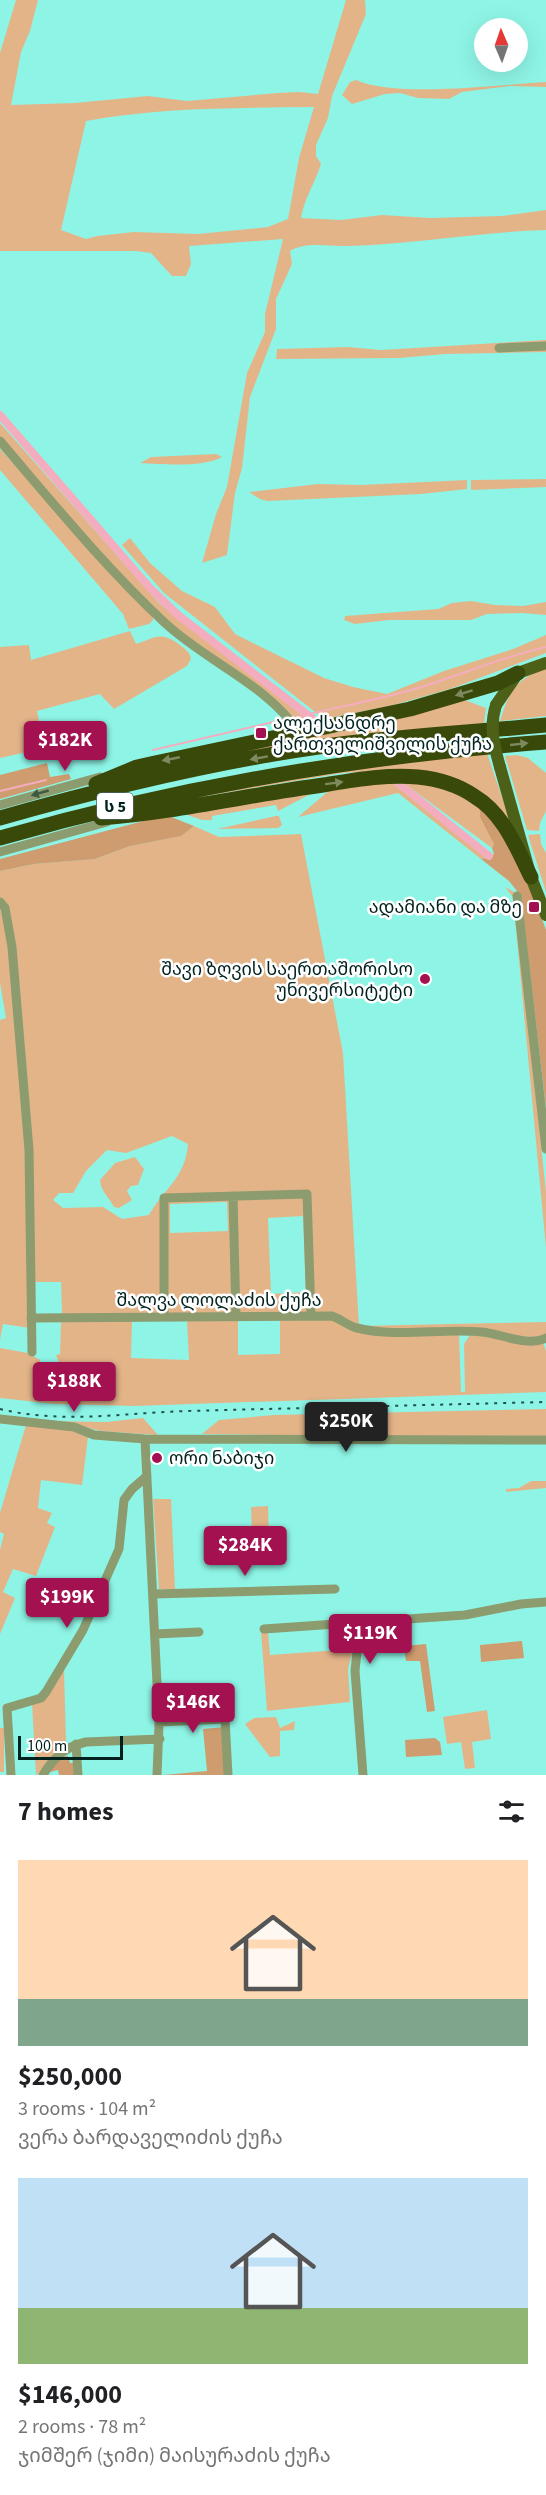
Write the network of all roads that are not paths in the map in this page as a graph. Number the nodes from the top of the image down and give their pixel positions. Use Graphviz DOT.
graph roads {
  1 [pos="546,346"];
  2 [pos="499,348"];
  3 [pos="0,441"];
  4 [pos="546,663"];
  5 [pos="518,673"];
  6 [pos="546,725"];
  7 [pos="298,732"];
  8 [pos="546,742"];
  9 [pos="137,767"];
  10 [pos="171,794"];
  11 [pos="0,805"];
  12 [pos="42,806"];
  13 [pos="135,815"];
  14 [pos="0,818"];
  15 [pos="59,821"];
  16 [pos="0,838"];
  17 [pos="0,852"];
  18 [pos="531,877"];
  19 [pos="517,896"];
  20 [pos="0,902"];
  21 [pos="544,909"];
  22 [pos="544,1119"];
  23 [pos="546,1149"];
  24 [pos="232,1196"];
  25 [pos="311,1316"];
  26 [pos="164,1317"];
  27 [pos="236,1317"];
  28 [pos="31,1318"];
  29 [pos="546,1338"];
  30 [pos="32,1352"];
  31 [pos="0,1419"];
  32 [pos="145,1439"];
  33 [pos="546,1440"];
  34 [pos="147,1476"];
  35 [pos="335,1589"];
  36 [pos="153,1594"];
  37 [pos="546,1602"];
  38 [pos="360,1623"];
  39 [pos="264,1629"];
  40 [pos="199,1632"];
  41 [pos="154,1634"];
  42 [pos="159,1722"];
  43 [pos="160,1739"];
  44 [pos="76,1744"];
  45 [pos="11,1775"];
  46 [pos="43,1775"];
  47 [pos="78,1775"];
  48 [pos="157,1775"];
  49 [pos="228,1775"];
  50 [pos="363,1775"];
  1 -- 2 [label="street"];
  3 -- 7 [label="street"];
  4 -- 5 [label="main road"];
  5 -- 7 [label="highway, one-way"];
  5 -- 18 [label="main road, bridge"];
  6 -- 12 [label="highway, ს 5, one-way"];
  7 -- 9 [label="highway, one-way"];
  10 -- 8 [label="highway, ს 5, one-way"];
  9 -- 11 [label="street, one-way"];
  9 -- 12 [label="highway"];
  10 -- 13 [label="highway"];
  10 -- 15 [label="highway, ს 5"];
  12 -- 14 [label="highway, ს 5"];
  13 -- 15 [label="highway"];
  13 -- 17 [label="street"];
  13 -- 18 [label="highway, one-way"];
  15 -- 16 [label="highway, ს 5"];
  18 -- 21 [label="main road"];
  19 -- 22 [label="street"];
  20 -- 28 [label="street"];
  22 -- 23 [label="street"];
  24 -- 25 [label="street"];
  24 -- 26 [label="street"];
  24 -- 27 [label="street"];
  25 -- 27 [label="street, შალვა ლოლაძის ქუჩა"];
  25 -- 29 [label="street, შალვა ლოლაძის ქუჩა"];
  26 -- 27 [label="street, შალვა ლოლაძის ქუჩა"];
  26 -- 28 [label="street, შალვა ლოლაძის ქუჩა"];
  28 -- 30 [label="street"];
  31 -- 32 [label="street"];
  32 -- 33 [label="street"];
  32 -- 34 [label="street"];
  34 -- 36 [label="street"];
  34 -- 45 [label="street"];
  35 -- 36 [label="street"];
  36 -- 41 [label="street"];
  37 -- 38 [label="street"];
  38 -- 39 [label="street"];
  38 -- 50 [label="street"];
  40 -- 41 [label="street"];
  41 -- 42 [label="street"];
  42 -- 43 [label="street"];
  42 -- 49 [label="street"];
  43 -- 44 [label="street"];
  43 -- 48 [label="street"];
  44 -- 46 [label="street"];
  44 -- 47 [label="street"];
}
